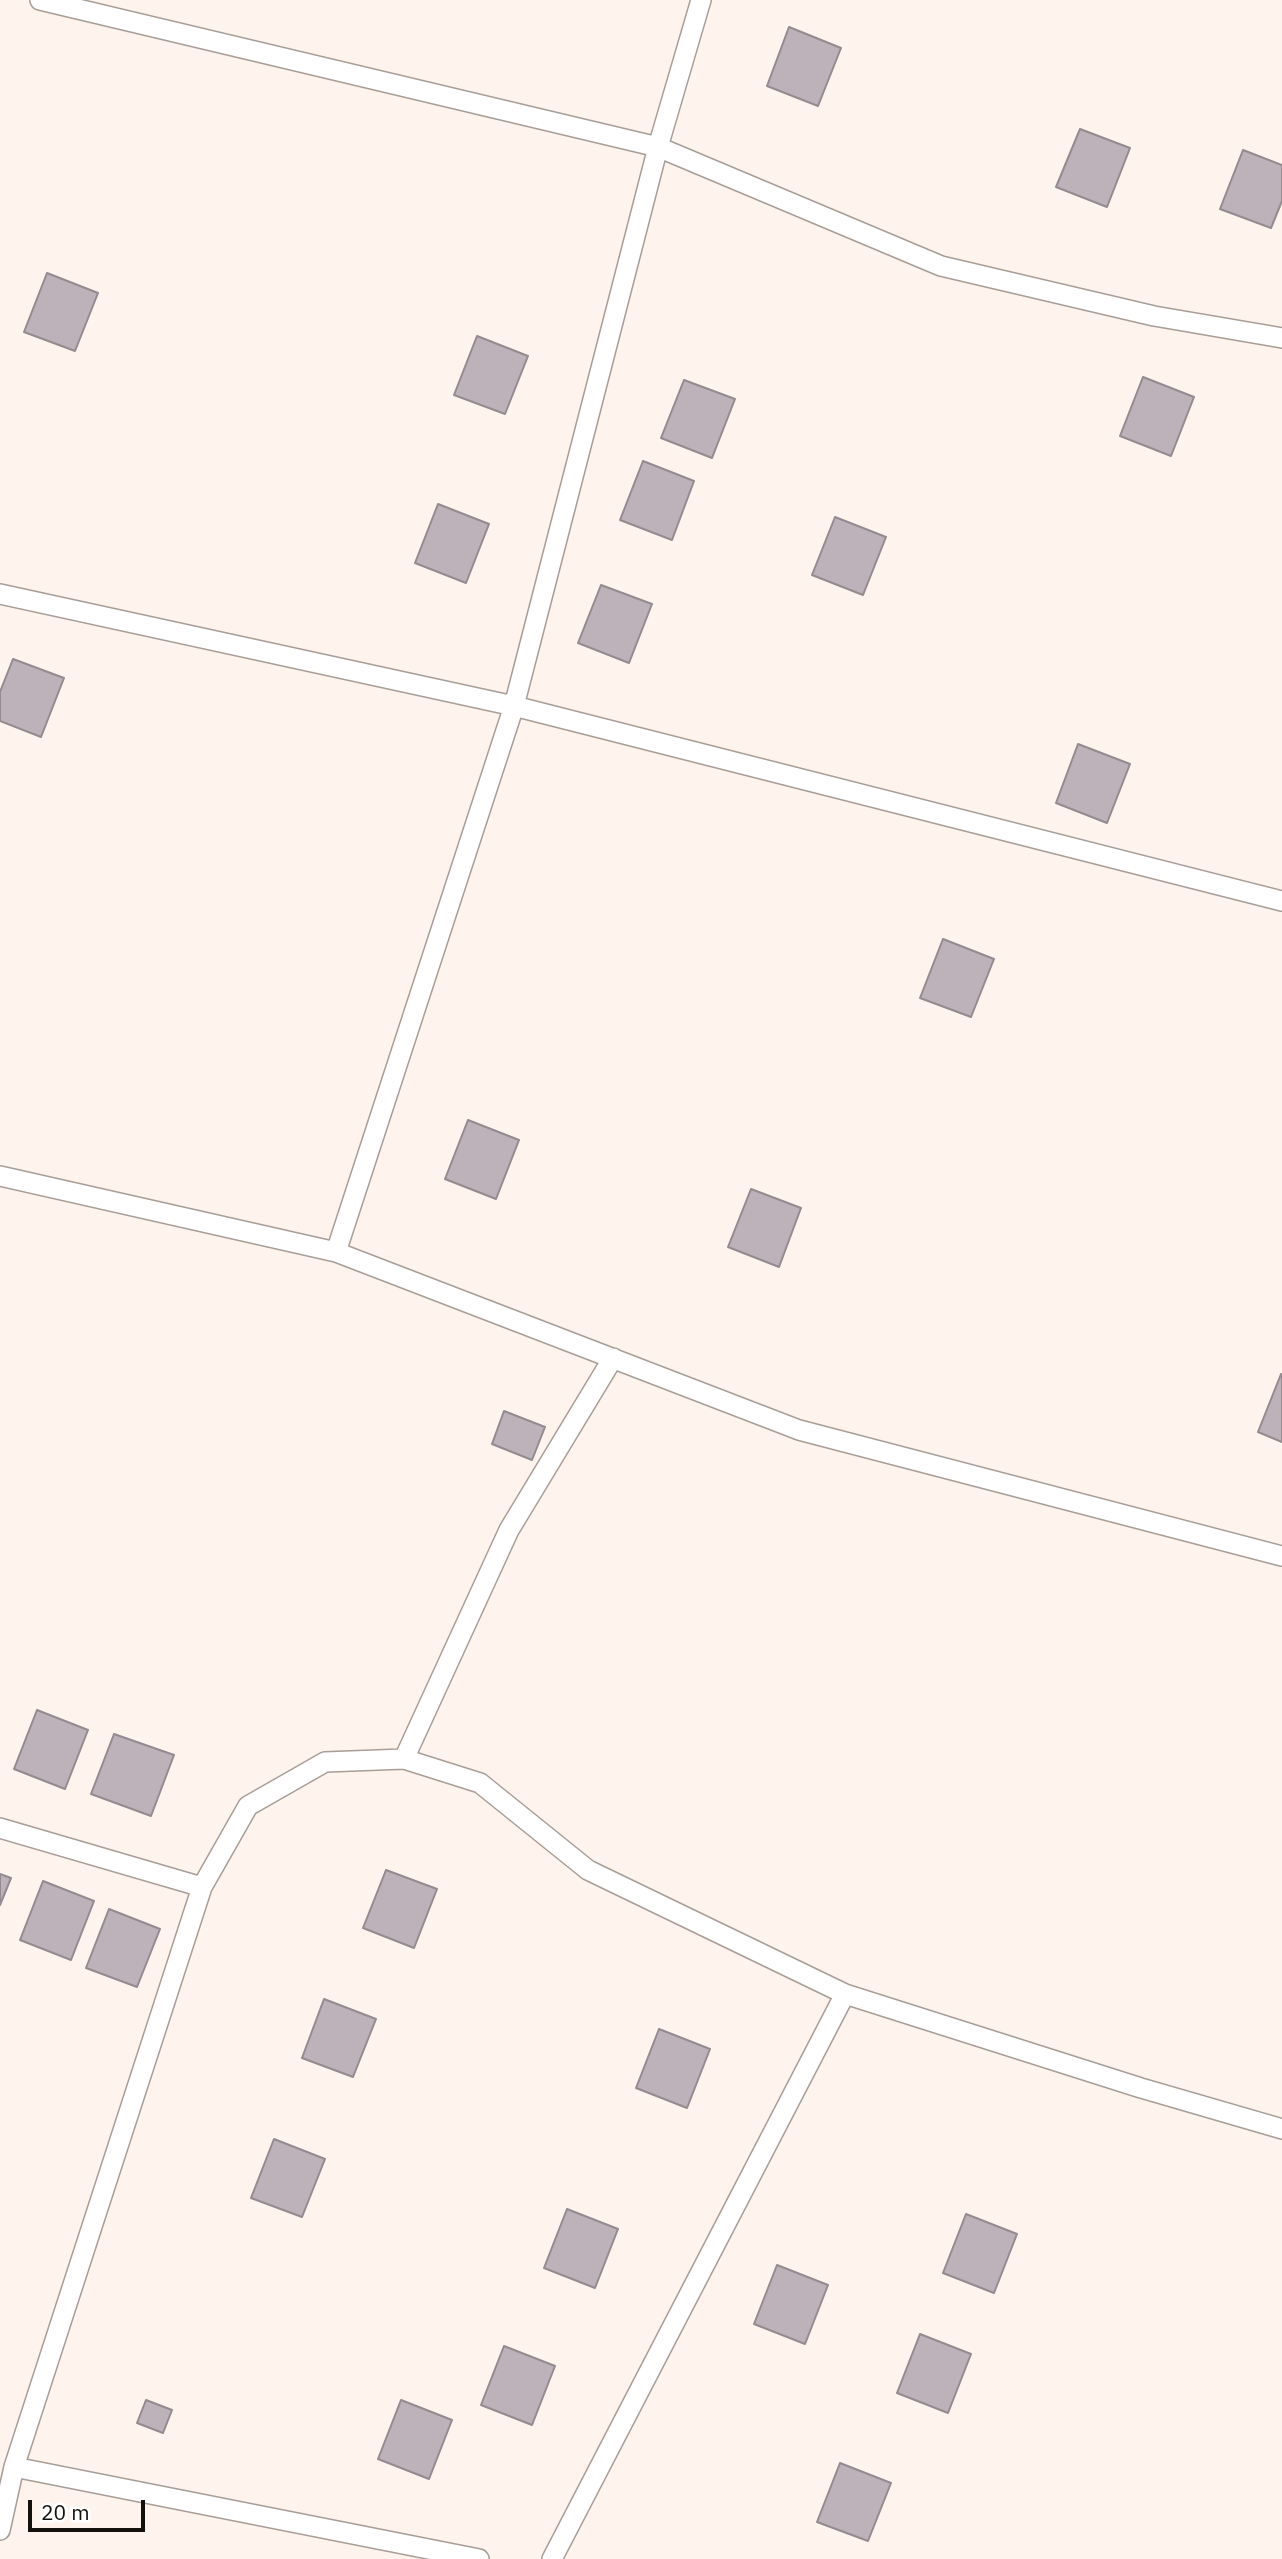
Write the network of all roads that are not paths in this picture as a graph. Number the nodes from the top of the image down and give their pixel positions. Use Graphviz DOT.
graph roads {
  1 [pos="40,0"];
  2 [pos="701,0"];
  3 [pos="658,147"];
  4 [pos="1282,338"];
  5 [pos="0,594"];
  6 [pos="514,706"];
  7 [pos="1282,901"];
  8 [pos="0,1176"];
  9 [pos="336,1252"];
  10 [pos="613,1358"];
  11 [pos="1282,1556"];
  12 [pos="404,1759"];
  13 [pos="0,1828"];
  14 [pos="202,1887"];
  15 [pos="845,1994"];
  16 [pos="1282,2129"];
  17 [pos="14,2467"];
  18 [pos="0,2530"];
  19 [pos="479,2559"];
  20 [pos="552,2559"];
  1 -- 3 [label="lane"];
  2 -- 3 [label="lane"];
  3 -- 4 [label="lane"];
  3 -- 6 [label="lane"];
  5 -- 6 [label="lane"];
  6 -- 7 [label="lane"];
  6 -- 9 [label="lane"];
  8 -- 9 [label="lane"];
  9 -- 10 [label="lane"];
  10 -- 11 [label="lane"];
  10 -- 12 [label="lane"];
  12 -- 14 [label="lane"];
  12 -- 15 [label="lane"];
  13 -- 14 [label="lane"];
  14 -- 17 [label="lane"];
  15 -- 16 [label="lane"];
  15 -- 20 [label="lane"];
  17 -- 18 [label="lane"];
  17 -- 19 [label="lane"];
}
